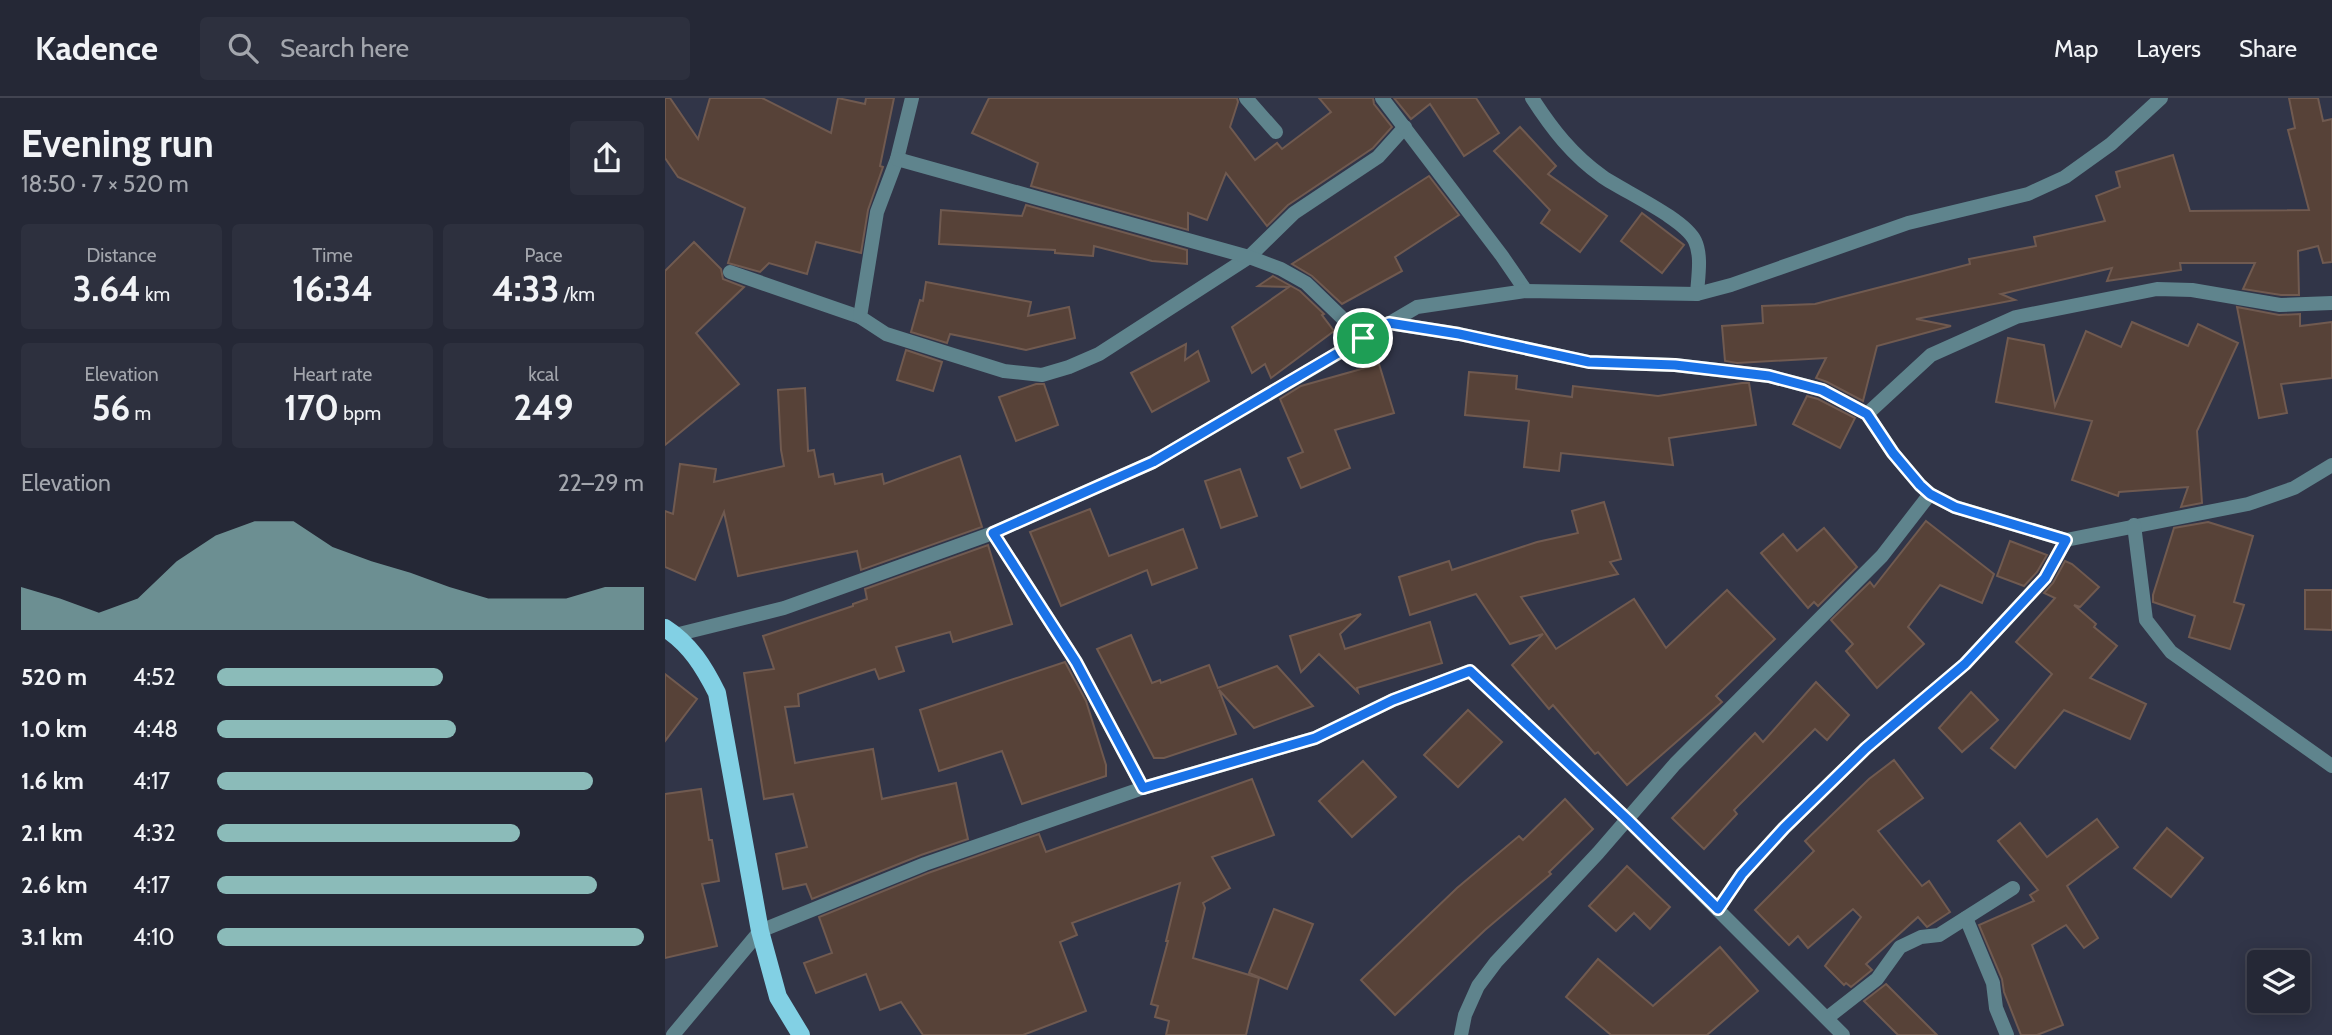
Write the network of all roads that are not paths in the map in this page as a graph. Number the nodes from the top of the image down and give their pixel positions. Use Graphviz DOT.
graph roads {
  1 [pos="912,98"];
  2 [pos="1246,98"];
  3 [pos="1383,98"];
  4 [pos="1532,98"];
  5 [pos="2161,98"];
  6 [pos="1405,127"];
  7 [pos="1276,132"];
  8 [pos="897,159"];
  9 [pos="1249,257"];
  10 [pos="730,272"];
  11 [pos="1526,291"];
  12 [pos="1697,294"];
  13 [pos="2332,303"];
  14 [pos="860,317"];
  15 [pos="1389,323"];
  16 [pos="1363,338"];
  17 [pos="1867,414"];
  18 [pos="2332,465"];
  19 [pos="1930,494"];
  20 [pos="2134,525"];
  21 [pos="993,533"];
  22 [pos="2066,540"];
  23 [pos="670,631"];
  24 [pos="2332,766"];
  25 [pos="1143,788"];
  26 [pos="1627,819"];
  27 [pos="2013,888"];
  28 [pos="1718,909"];
  29 [pos="1966,918"];
  30 [pos="760,931"];
  31 [pos="1827,1018"];
  32 [pos="673,1035"];
  33 [pos="801,1035"];
  34 [pos="1461,1035"];
  35 [pos="1843,1035"];
  36 [pos="2007,1035"];
  1 -- 8 [label="street"];
  2 -- 7 [label="street"];
  3 -- 6 [label="street"];
  4 -- 12 [label="street"];
  5 -- 12 [label="street"];
  6 -- 9 [label="street"];
  6 -- 11 [label="street"];
  8 -- 9 [label="street"];
  8 -- 14 [label="street"];
  9 -- 14 [label="street"];
  9 -- 16 [label="street"];
  10 -- 14 [label="street"];
  11 -- 12 [label="street"];
  11 -- 15 [label="street"];
  13 -- 17 [label="street"];
  15 -- 16 [label="street"];
  15 -- 17 [label="street"];
  16 -- 21 [label="street"];
  17 -- 19 [label="street"];
  18 -- 20 [label="street"];
  19 -- 22 [label="street"];
  19 -- 26 [label="street"];
  20 -- 22 [label="street"];
  20 -- 24 [label="street"];
  21 -- 23 [label="street"];
  21 -- 25 [label="street"];
  22 -- 28 [label="street"];
  23 -- 30 [label="main road"];
  25 -- 26 [label="street"];
  25 -- 30 [label="street"];
  26 -- 28 [label="street"];
  26 -- 34 [label="street"];
  27 -- 29 [label="street"];
  28 -- 31 [label="street"];
  29 -- 31 [label="street"];
  29 -- 36 [label="street"];
  30 -- 32 [label="street"];
  30 -- 33 [label="main road"];
  31 -- 35 [label="street"];
}
